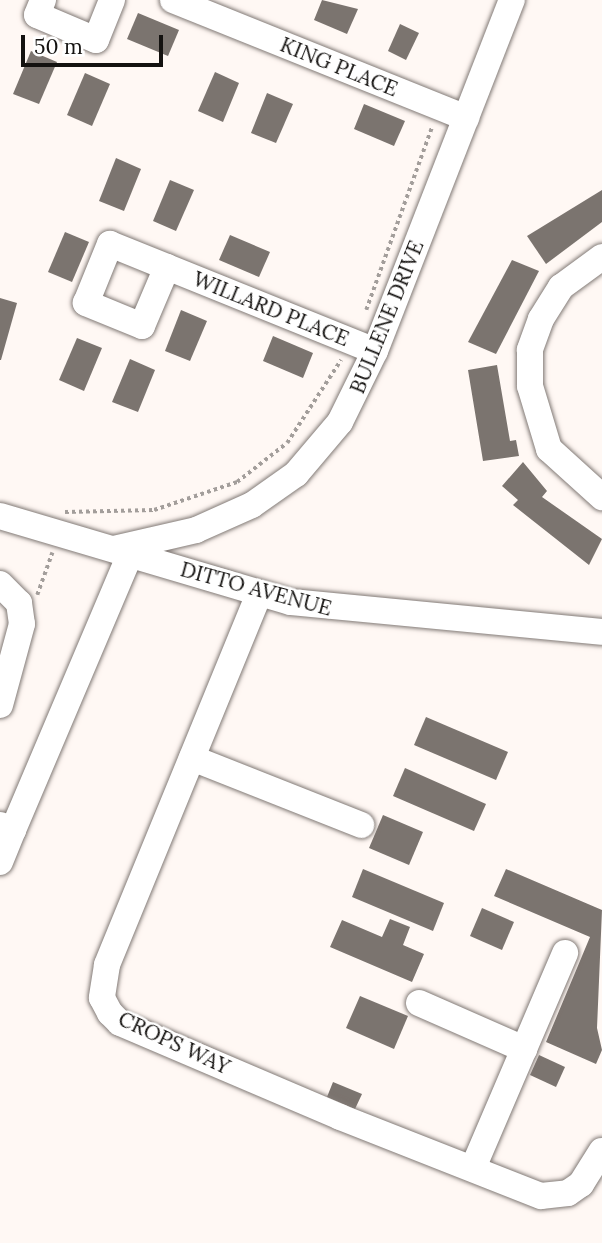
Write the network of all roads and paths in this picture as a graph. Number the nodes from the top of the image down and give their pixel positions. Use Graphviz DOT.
graph roads {
  1 [pos="43,0"];
  2 [pos="112,0"];
  3 [pos="173,0"];
  4 [pos="512,0"];
  5 [pos="455,113"];
  6 [pos="602,257"];
  7 [pos="167,267"];
  8 [pos="364,346"];
  9 [pos="602,497"];
  10 [pos="0,516"];
  11 [pos="196,530"];
  12 [pos="59,533"];
  13 [pos="122,551"];
  14 [pos="199,575"];
  15 [pos="0,584"];
  16 [pos="259,594"];
  17 [pos="19,603"];
  18 [pos="602,632"];
  19 [pos="0,705"];
  20 [pos="192,758"];
  21 [pos="361,825"];
  22 [pos="7,827"];
  23 [pos="0,862"];
  24 [pos="565,953"];
  25 [pos="419,1003"];
  26 [pos="524,1049"];
  27 [pos="602,1152"];
  28 [pos="473,1168"];
  1 -- 2 [label="street"];
  3 -- 5 [label="street, KING PLACE"];
  4 -- 5 [label="street, BULLENE DRIVE"];
  5 -- 8 [label="street, BULLENE DRIVE"];
  5 -- 8 [label="path"];
  6 -- 9 [label="street"];
  7 -- 8 [label="street, WILLARD PLACE"];
  8 -- 11 [label="street, BULLENE DRIVE"];
  8 -- 12 [label="path"];
  10 -- 12 [label="street, DITTO AVENUE"];
  11 -- 13 [label="street, BULLENE DRIVE"];
  11 -- 14 [label="street"];
  12 -- 13 [label="street, DITTO AVENUE"];
  12 -- 17 [label="path"];
  13 -- 14 [label="street, DITTO AVENUE"];
  13 -- 22 [label="street"];
  14 -- 16 [label="street, DITTO AVENUE"];
  15 -- 17 [label="street"];
  16 -- 18 [label="street, DITTO AVENUE"];
  16 -- 20 [label="street, CROPS WAY"];
  17 -- 19 [label="street"];
  20 -- 21 [label="street"];
  20 -- 28 [label="street, CROPS WAY"];
  22 -- 23 [label="street"];
  24 -- 26 [label="street"];
  25 -- 26 [label="street"];
  26 -- 28 [label="street"];
  27 -- 28 [label="street, CROPS WAY"];
}
